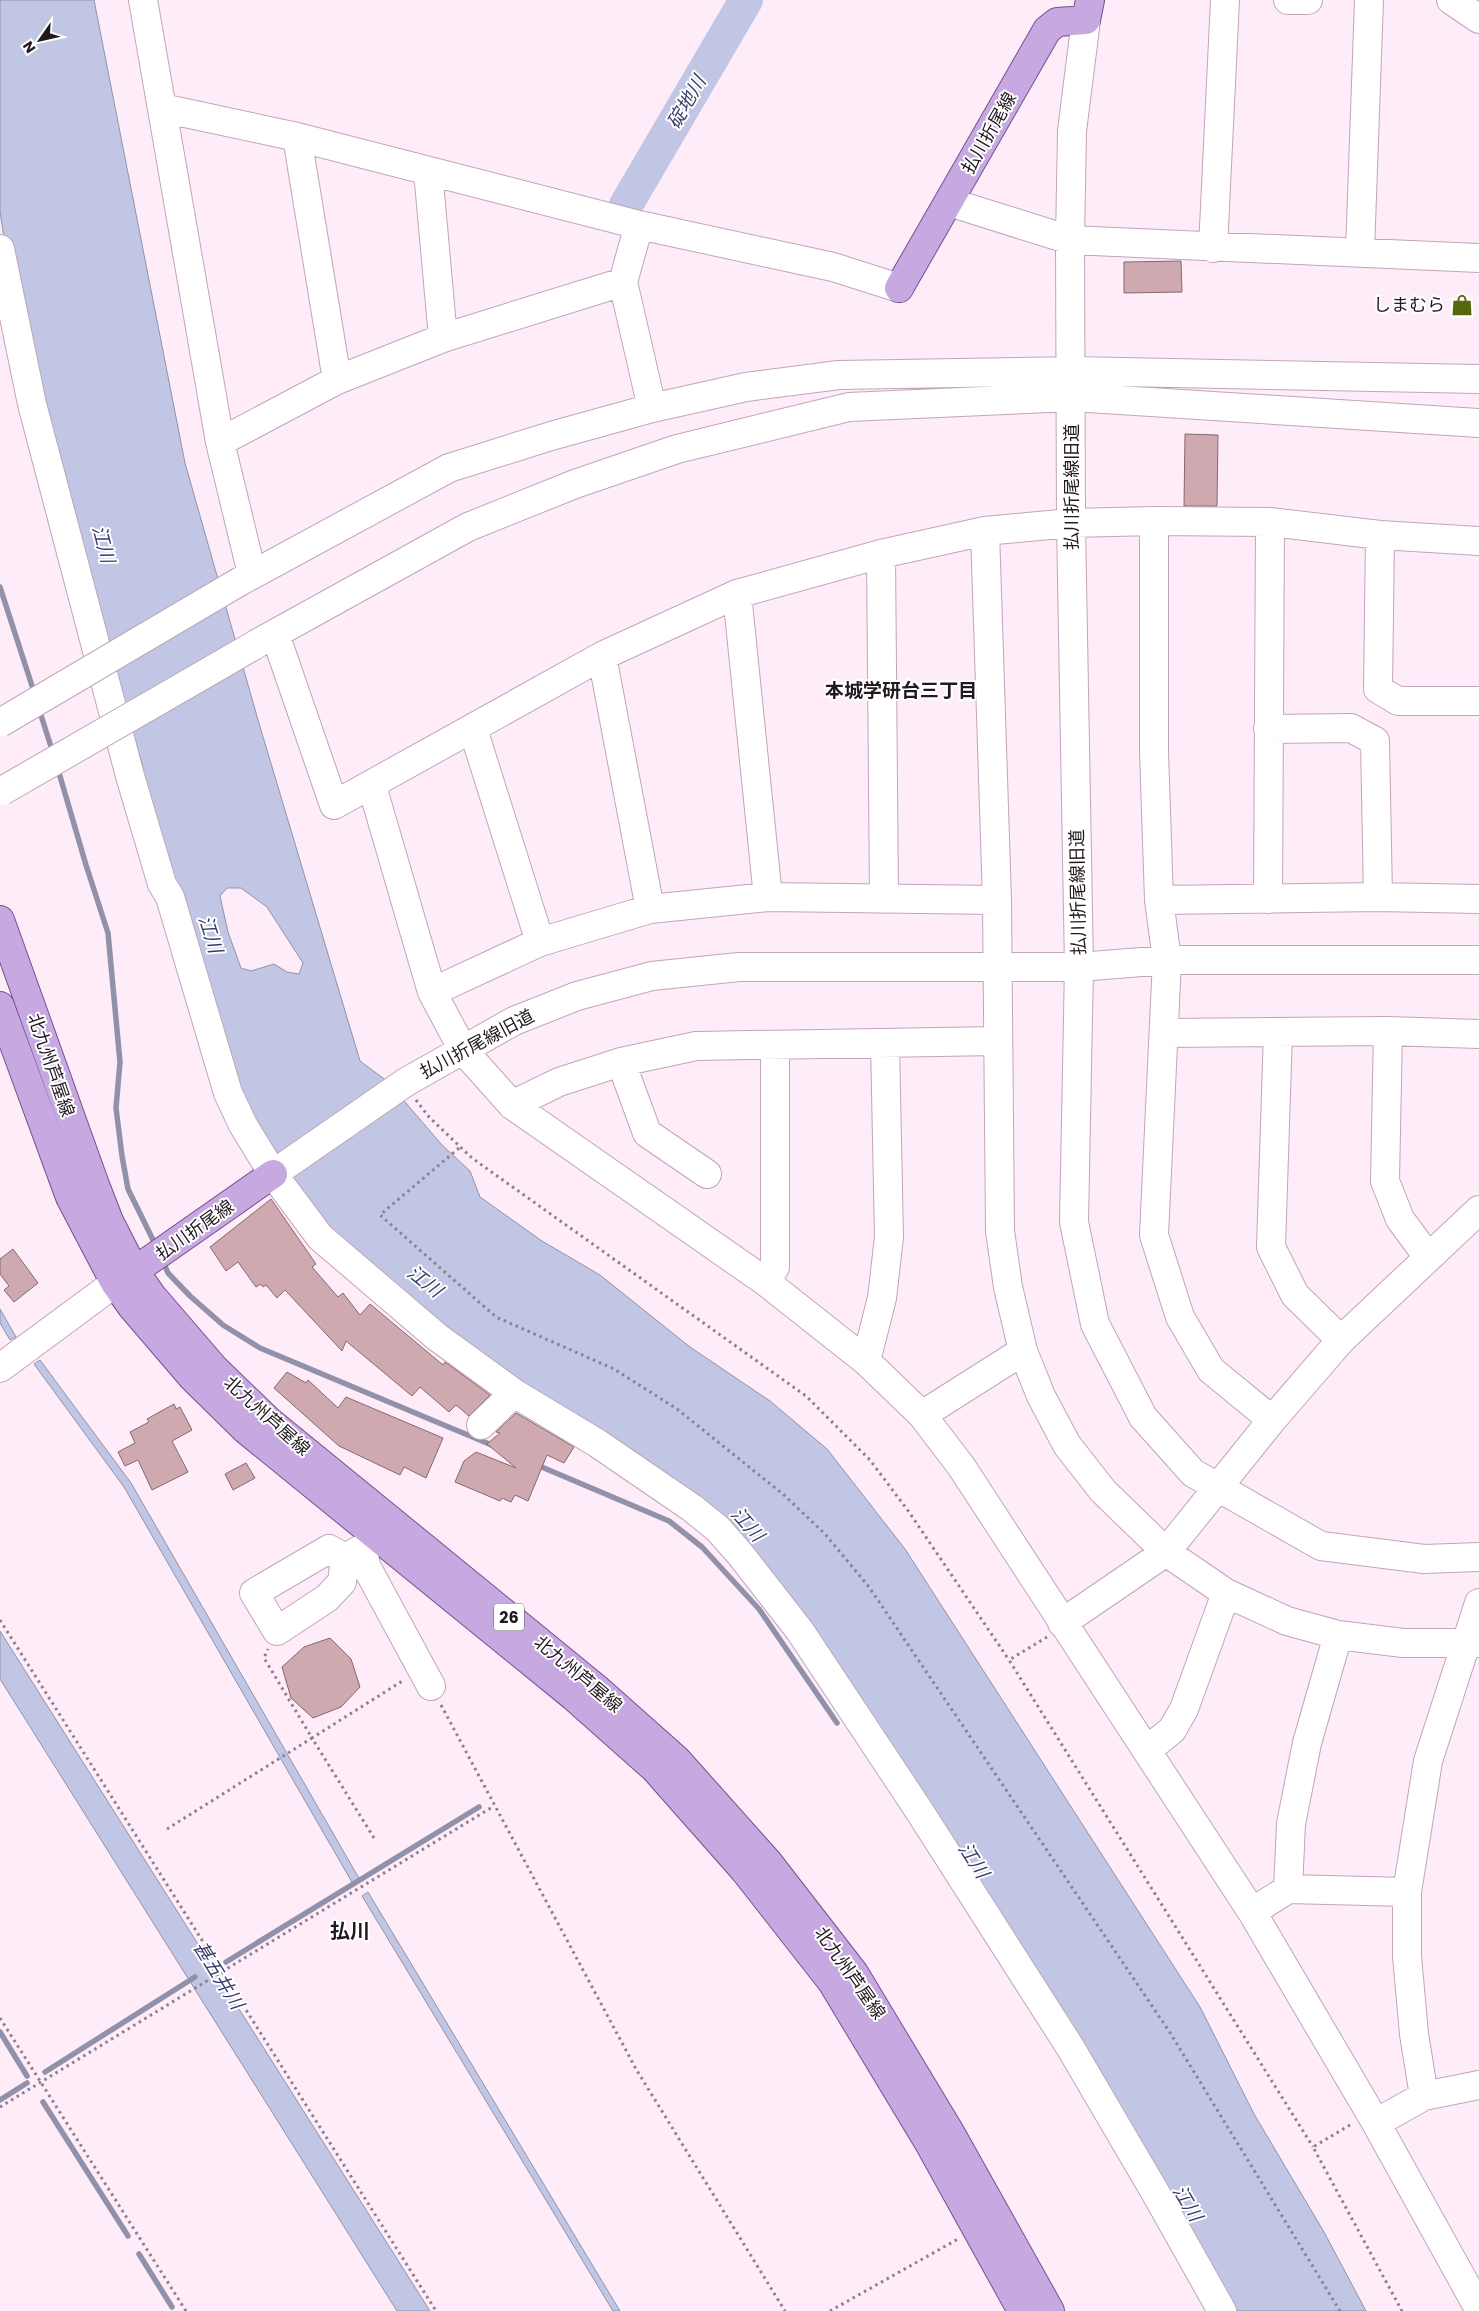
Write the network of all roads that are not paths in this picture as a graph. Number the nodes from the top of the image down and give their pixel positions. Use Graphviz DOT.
graph roads {
  1 [pos="143,0"];
  2 [pos="1225,0"];
  3 [pos="1289,0"];
  4 [pos="1308,0"];
  5 [pos="1369,0"];
  6 [pos="1451,0"];
  7 [pos="1088,10"];
  8 [pos="1479,19"];
  9 [pos="162,108"];
  10 [pos="297,137"];
  11 [pos="428,172"];
  12 [pos="949,202"];
  13 [pos="639,225"];
  14 [pos="1070,240"];
  15 [pos="1213,248"];
  16 [pos="0,249"];
  17 [pos="1360,252"];
  18 [pos="1479,258"];
  19 [pos="623,282"];
  20 [pos="899,288"];
  21 [pos="443,338"];
  22 [pos="337,380"];
  23 [pos="1479,380"];
  24 [pos="1072,384"];
  25 [pos="652,408"];
  26 [pos="1479,423"];
  27 [pos="220,442"];
  28 [pos="1154,521"];
  29 [pos="1270,522"];
  30 [pos="1071,523"];
  31 [pos="985,531"];
  32 [pos="1380,535"];
  33 [pos="1479,541"];
  34 [pos="881,554"];
  35 [pos="246,578"];
  36 [pos="737,594"];
  37 [pos="265,639"];
  38 [pos="602,656"];
  39 [pos="1479,701"];
  40 [pos="0,723"];
  41 [pos="473,729"];
  42 [pos="1268,729"];
  43 [pos="372,786"];
  44 [pos="1,792"];
  45 [pos="768,896"];
  46 [pos="1378,897"];
  47 [pos="884,899"];
  48 [pos="1268,899"];
  49 [pos="1479,899"];
  50 [pos="997,900"];
  51 [pos="1159,900"];
  52 [pos="650,909"];
  53 [pos="0,920"];
  54 [pos="540,942"];
  55 [pos="1167,960"];
  56 [pos="1479,960"];
  57 [pos="998,966"];
  58 [pos="1079,967"];
  59 [pos="432,992"];
  60 [pos="0,1006"];
  61 [pos="1388,1031"];
  62 [pos="1278,1032"];
  63 [pos="1164,1033"];
  64 [pos="1479,1034"];
  65 [pos="997,1041"];
  66 [pos="885,1043"];
  67 [pos="775,1045"];
  68 [pos="464,1050"];
  69 [pos="622,1062"];
  70 [pos="512,1105"];
  71 [pos="276,1172"];
  72 [pos="707,1174"];
  73 [pos="1479,1210"];
  74 [pos="1428,1257"];
  75 [pos="125,1278"];
  76 [pos="766,1282"];
  77 [pos="1341,1340"];
  78 [pos="1023,1350"];
  79 [pos="866,1361"];
  80 [pos="0,1368"];
  81 [pos="514,1393"];
  82 [pos="922,1415"];
  83 [pos="1272,1420"];
  84 [pos="481,1425"];
  85 [pos="1218,1486"];
  86 [pos="370,1542"];
  87 [pos="1166,1552"];
  88 [pos="1479,1557"];
  89 [pos="1226,1593"];
  90 [pos="1479,1602"];
  91 [pos="1063,1624"];
  92 [pos="1338,1635"];
  93 [pos="1473,1643"];
  94 [pos="431,1686"];
  95 [pos="1146,1750"];
  96 [pos="1288,1889"];
  97 [pos="1407,1892"];
  98 [pos="1252,1912"];
  99 [pos="1479,2085"];
  100 [pos="1424,2096"];
  101 [pos="1376,2123"];
  102 [pos="1479,2309"];
  103 [pos="1022,2311"];
  104 [pos="1050,2311"];
  105 [pos="1222,2311"];
  1 -- 9 [label="street"];
  2 -- 15 [label="street"];
  3 -- 4 [label="street"];
  5 -- 17 [label="street"];
  6 -- 8 [label="street"];
  7 -- 12 [label="main road, 払川折尾線"];
  7 -- 14 [label="street, 払川折尾線旧道"];
  9 -- 10 [label="street"];
  9 -- 27 [label="street"];
  10 -- 11 [label="street"];
  10 -- 22 [label="street"];
  11 -- 13 [label="street"];
  11 -- 21 [label="street"];
  12 -- 14 [label="street"];
  12 -- 20 [label="main road, 払川折尾線"];
  13 -- 19 [label="street"];
  13 -- 20 [label="street"];
  14 -- 15 [label="street"];
  14 -- 24 [label="street, 払川折尾線旧道"];
  15 -- 17 [label="street"];
  16 -- 71 [label="street"];
  17 -- 18 [label="street"];
  19 -- 21 [label="street"];
  19 -- 25 [label="street"];
  21 -- 22 [label="street"];
  22 -- 27 [label="street"];
  23 -- 24 [label="street"];
  24 -- 25 [label="street"];
  24 -- 26 [label="street"];
  24 -- 30 [label="street, 払川折尾線旧道"];
  24 -- 37 [label="street"];
  25 -- 35 [label="street"];
  27 -- 35 [label="street"];
  28 -- 29 [label="street"];
  28 -- 30 [label="street"];
  28 -- 51 [label="street"];
  29 -- 32 [label="street"];
  29 -- 42 [label="street"];
  30 -- 31 [label="street"];
  30 -- 58 [label="street, 払川折尾線旧道"];
  31 -- 34 [label="street"];
  31 -- 50 [label="street"];
  32 -- 33 [label="street"];
  32 -- 39 [label="street"];
  34 -- 36 [label="street"];
  34 -- 47 [label="street"];
  35 -- 40 [label="street, bridge"];
  36 -- 38 [label="street"];
  36 -- 45 [label="street"];
  37 -- 43 [label="street"];
  37 -- 44 [label="street, bridge"];
  38 -- 41 [label="street"];
  38 -- 52 [label="street"];
  41 -- 43 [label="street"];
  41 -- 54 [label="street"];
  42 -- 46 [label="street"];
  42 -- 48 [label="street"];
  43 -- 59 [label="street"];
  45 -- 47 [label="street"];
  45 -- 52 [label="street"];
  46 -- 48 [label="street"];
  46 -- 49 [label="street"];
  47 -- 50 [label="street"];
  48 -- 51 [label="street"];
  50 -- 57 [label="street"];
  51 -- 55 [label="street"];
  52 -- 54 [label="street"];
  53 -- 75 [label="main road, 北九州芦屋線 / 26"];
  54 -- 59 [label="street"];
  55 -- 56 [label="street"];
  55 -- 58 [label="street"];
  55 -- 63 [label="street"];
  57 -- 58 [label="street, 払川折尾線旧道"];
  57 -- 65 [label="street"];
  57 -- 68 [label="street, 払川折尾線旧道"];
  58 -- 85 [label="street"];
  59 -- 68 [label="street"];
  60 -- 75 [label="main road, 北九州芦屋線 / 26"];
  61 -- 62 [label="street"];
  61 -- 64 [label="street"];
  61 -- 74 [label="street"];
  62 -- 63 [label="street"];
  62 -- 77 [label="street"];
  63 -- 83 [label="street"];
  65 -- 66 [label="street"];
  65 -- 78 [label="street"];
  66 -- 67 [label="street"];
  66 -- 79 [label="street"];
  67 -- 69 [label="street"];
  67 -- 76 [label="street"];
  68 -- 70 [label="street"];
  68 -- 71 [label="street, 払川折尾線旧道"];
  69 -- 70 [label="street"];
  69 -- 72 [label="street"];
  70 -- 76 [label="street"];
  71 -- 75 [label="main road, 払川折尾線"];
  71 -- 81 [label="street"];
  73 -- 74 [label="street"];
  74 -- 77 [label="street"];
  75 -- 80 [label="street"];
  75 -- 86 [label="main road, 北九州芦屋線 / 26"];
  76 -- 79 [label="street"];
  77 -- 83 [label="street"];
  78 -- 82 [label="street"];
  78 -- 87 [label="street"];
  79 -- 82 [label="street"];
  81 -- 84 [label="street"];
  81 -- 105 [label="street"];
  82 -- 91 [label="street"];
  83 -- 85 [label="street"];
  85 -- 87 [label="street"];
  85 -- 88 [label="street"];
  86 -- 86 [label="street"];
  86 -- 94 [label="street"];
  86 -- 103 [label="main road, 北九州芦屋線 / 26"];
  86 -- 104 [label="main road, 北九州芦屋線 / 26"];
  87 -- 89 [label="street"];
  87 -- 91 [label="street"];
  89 -- 92 [label="street"];
  89 -- 95 [label="street"];
  90 -- 93 [label="street"];
  91 -- 95 [label="street"];
  92 -- 93 [label="street"];
  92 -- 96 [label="street"];
  93 -- 97 [label="street"];
  95 -- 98 [label="street"];
  96 -- 97 [label="street"];
  96 -- 98 [label="street"];
  97 -- 100 [label="street"];
  98 -- 101 [label="street"];
  99 -- 100 [label="street"];
  100 -- 101 [label="street"];
  101 -- 102 [label="street"];
}
